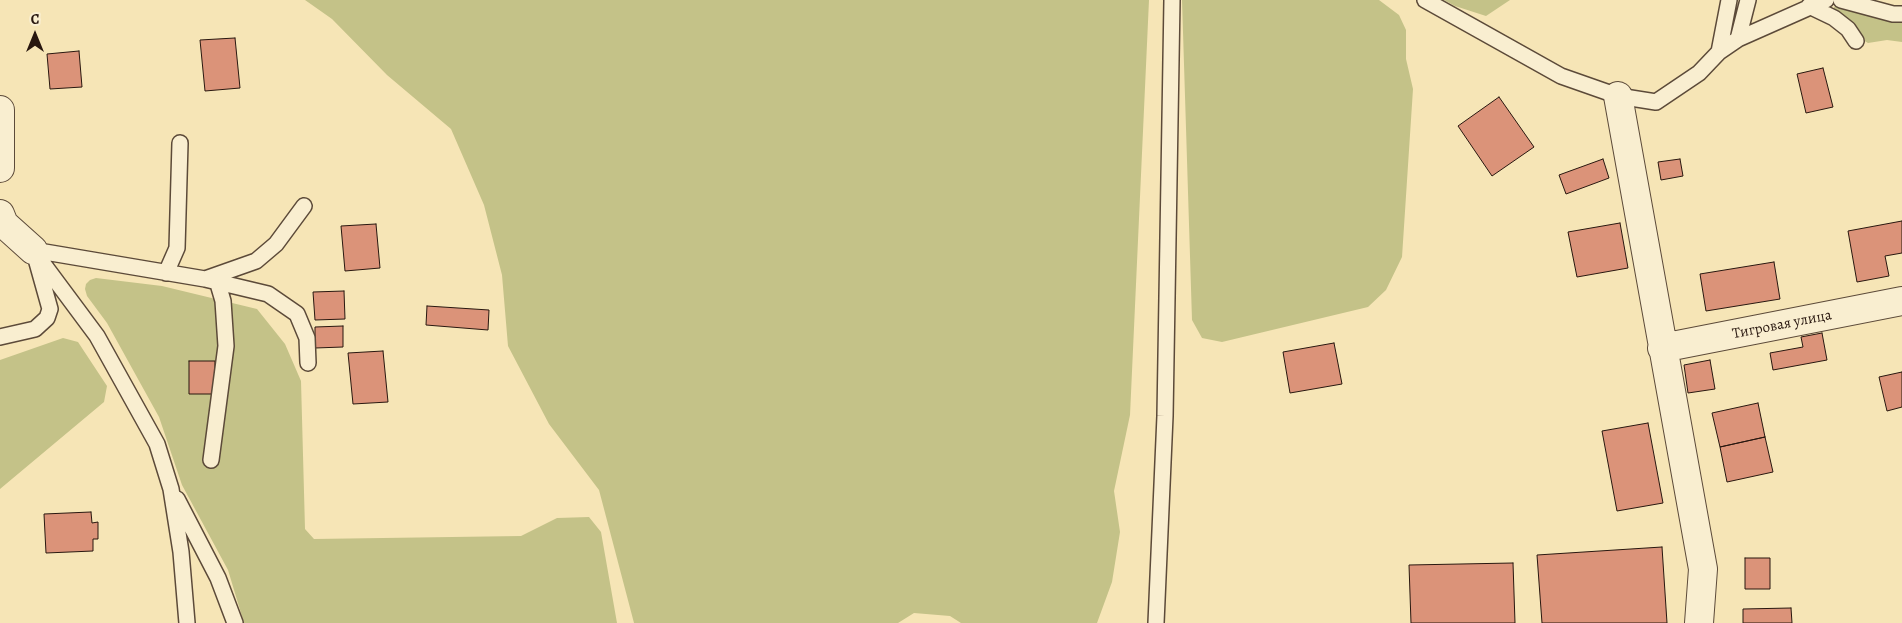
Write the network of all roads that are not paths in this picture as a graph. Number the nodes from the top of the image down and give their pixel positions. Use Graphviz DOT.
graph roads {
  1 [pos="1172,0"];
  2 [pos="1426,0"];
  3 [pos="1729,0"];
  4 [pos="1748,0"];
  5 [pos="1826,0"];
  6 [pos="1841,0"];
  7 [pos="1809,6"];
  8 [pos="1902,14"];
  9 [pos="1738,39"];
  10 [pos="1856,41"];
  11 [pos="1719,52"];
  12 [pos="1618,96"];
  13 [pos="0,110"];
  14 [pos="180,143"];
  15 [pos="0,148"];
  16 [pos="0,168"];
  17 [pos="304,206"];
  18 [pos="0,214"];
  19 [pos="33,250"];
  20 [pos="166,273"];
  21 [pos="211,282"];
  22 [pos="1902,301"];
  23 [pos="0,337"];
  24 [pos="1662,348"];
  25 [pos="308,363"];
  26 [pos="211,460"];
  27 [pos="171,489"];
  28 [pos="187,623"];
  29 [pos="235,623"];
  30 [pos="1156,623"];
  31 [pos="1699,623"];
  1 -- 30 [label="lane"];
  2 -- 12 [label="lane"];
  3 -- 11 [label="lane"];
  4 -- 9 [label="lane"];
  5 -- 7 [label="lane"];
  6 -- 8 [label="lane"];
  7 -- 9 [label="lane"];
  7 -- 10 [label="lane"];
  9 -- 11 [label="lane"];
  11 -- 12 [label="lane"];
  12 -- 24 [label="street"];
  13 -- 15 [label="street"];
  14 -- 20 [label="lane"];
  15 -- 16 [label="street"];
  17 -- 21 [label="lane"];
  18 -- 19 [label="street"];
  19 -- 20 [label="lane"];
  19 -- 23 [label="lane"];
  19 -- 27 [label="lane"];
  20 -- 21 [label="lane"];
  21 -- 25 [label="lane"];
  21 -- 26 [label="lane"];
  22 -- 24 [label="street, Тигровая улица"];
  24 -- 31 [label="street"];
  27 -- 28 [label="lane"];
  27 -- 29 [label="lane"];
}
